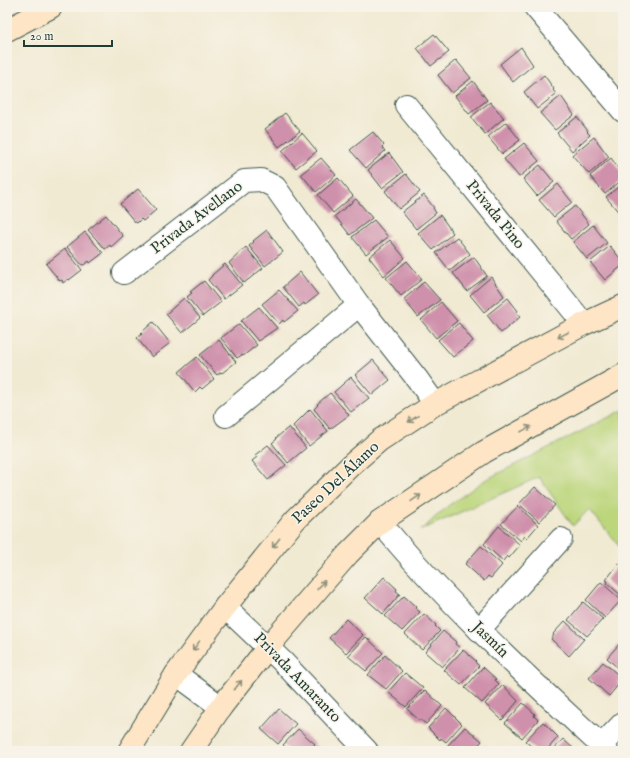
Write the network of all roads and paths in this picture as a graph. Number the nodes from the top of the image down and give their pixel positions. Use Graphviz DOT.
graph roads {
  1 [pos="51,7"];
  2 [pos="535,7"];
  3 [pos="7,30"];
  4 [pos="406,105"];
  5 [pos="623,111"];
  6 [pos="124,273"];
  7 [pos="359,305"];
  8 [pos="623,306"];
  9 [pos="584,324"];
  10 [pos="623,375"];
  11 [pos="435,404"];
  12 [pos="226,416"];
  13 [pos="380,522"];
  14 [pos="561,539"];
  15 [pos="226,607"];
  16 [pos="479,630"];
  17 [pos="268,647"];
  18 [pos="176,674"];
  19 [pos="221,707"];
  20 [pos="623,723"];
  21 [pos="604,748"];
  22 [pos="129,751"];
  23 [pos="191,751"];
  24 [pos="367,751"];
  1 -- 3 [label="street"];
  2 -- 5 [label="street"];
  4 -- 9 [label="street, Privada Pino"];
  6 -- 7 [label="street, Privada Avellano"];
  7 -- 11 [label="street, Privada Avellano"];
  7 -- 12 [label="street"];
  8 -- 9 [label="street, Paseo Del Álamo"];
  9 -- 11 [label="street, Paseo Del Álamo, one-way"];
  13 -- 10 [label="street, one-way"];
  11 -- 15 [label="street, Paseo Del Álamo, one-way"];
  13 -- 16 [label="street, Jasmín"];
  17 -- 13 [label="street, one-way"];
  14 -- 16 [label="street"];
  15 -- 17 [label="street, Privada Amaranto"];
  15 -- 18 [label="street, Paseo Del Álamo, one-way"];
  16 -- 21 [label="street, Jasmín"];
  19 -- 17 [label="street, one-way"];
  17 -- 24 [label="street, Privada Amaranto"];
  18 -- 19 [label="street"];
  18 -- 22 [label="street, Paseo Del Álamo"];
  19 -- 23 [label="street"];
  20 -- 21 [label="street"];
}
